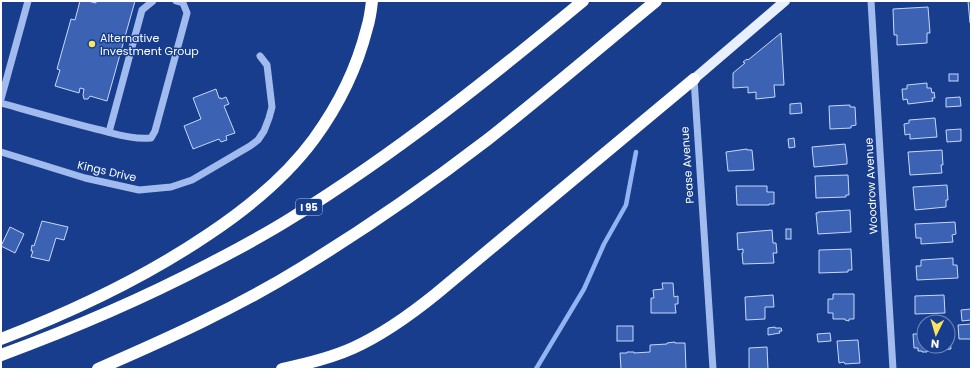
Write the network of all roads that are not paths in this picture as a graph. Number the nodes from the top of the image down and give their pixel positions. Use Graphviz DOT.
graph roads {
  1 [pos="28,1"];
  2 [pos="153,1"];
  3 [pos="176,1"];
  4 [pos="372,1"];
  5 [pos="583,1"];
  6 [pos="656,1"];
  7 [pos="785,1"];
  8 [pos="871,1"];
  9 [pos="260,56"];
  10 [pos="694,79"];
  11 [pos="1,99"];
  12 [pos="1,103"];
  13 [pos="109,132"];
  14 [pos="1,152"];
  15 [pos="1,339"];
  16 [pos="1,355"];
  17 [pos="98,369"];
  18 [pos="282,369"];
  19 [pos="713,369"];
  20 [pos="893,369"];
  1 -- 11 [label="street"];
  2 -- 13 [label="street"];
  3 -- 13 [label="street"];
  4 -- 15 [label="highway"];
  5 -- 16 [label="highway, I 95"];
  6 -- 17 [label="highway"];
  7 -- 10 [label="main road"];
  8 -- 20 [label="street, Woodrow Avenue"];
  9 -- 14 [label="street, Kings Drive"];
  10 -- 18 [label="highway"];
  10 -- 19 [label="street, Pease Avenue"];
  12 -- 13 [label="street"];
}
